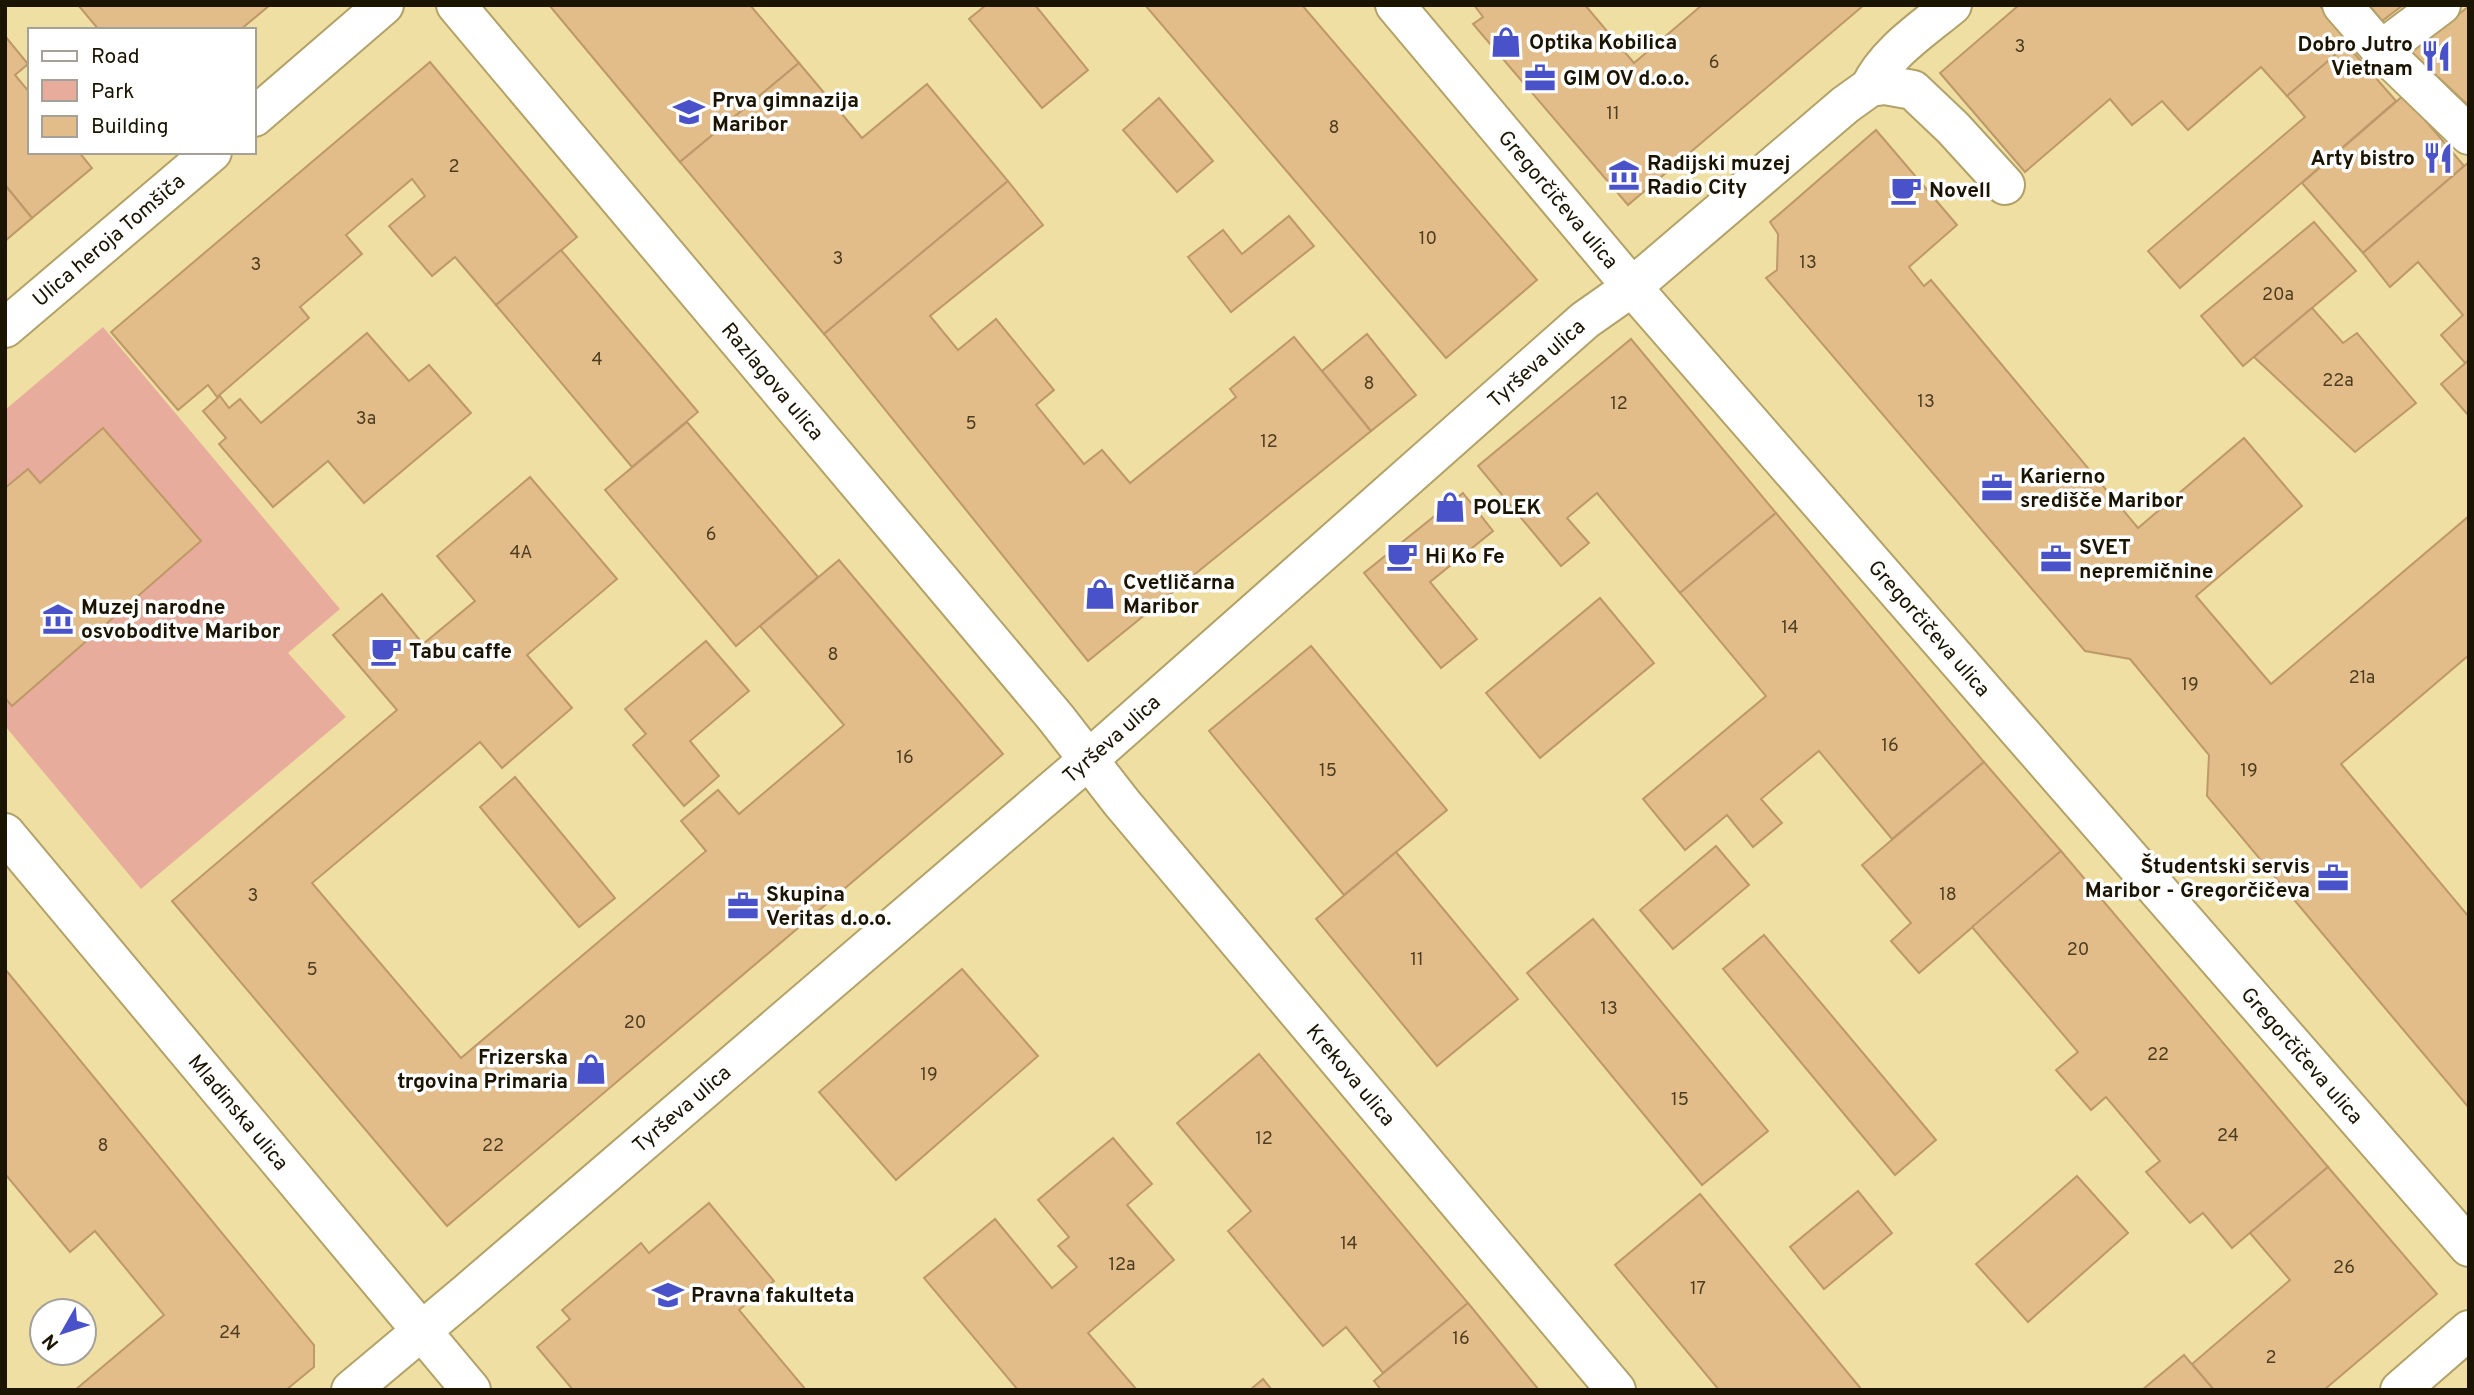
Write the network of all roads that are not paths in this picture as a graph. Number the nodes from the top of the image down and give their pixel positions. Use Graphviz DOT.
graph roads {
  1 [pos="384,5"];
  2 [pos="456,5"];
  3 [pos="1395,5"];
  4 [pos="1952,5"];
  5 [pos="2342,5"];
  6 [pos="2441,5"];
  7 [pos="2381,50"];
  8 [pos="1870,88"];
  9 [pos="256,115"];
  10 [pos="2469,135"];
  11 [pos="210,154"];
  12 [pos="2005,185"];
  13 [pos="1632,287"];
  14 [pos="5,328"];
  15 [pos="1089,759"];
  16 [pos="5,833"];
  17 [pos="2469,1247"];
  18 [pos="2469,1330"];
  19 [pos="421,1331"];
  20 [pos="351,1390"];
  21 [pos="471,1390"];
  22 [pos="1616,1390"];
  23 [pos="2400,1390"];
  1 -- 9 [label="street"];
  2 -- 15 [label="street, Razlagova ulica"];
  3 -- 13 [label="street, Gregorčičeva ulica"];
  4 -- 8 [label="street, Tyrševa ulica"];
  5 -- 7 [label="street"];
  6 -- 7 [label="street"];
  7 -- 10 [label="street"];
  8 -- 12 [label="street"];
  8 -- 13 [label="street, Tyrševa ulica"];
  11 -- 14 [label="street, Ulica heroja Tomšiča"];
  13 -- 15 [label="street, Tyrševa ulica"];
  13 -- 17 [label="street, Gregorčičeva ulica"];
  15 -- 19 [label="street, Tyrševa ulica"];
  15 -- 22 [label="street, Krekova ulica"];
  16 -- 19 [label="street, Mladinska ulica"];
  18 -- 23 [label="street"];
  19 -- 20 [label="street, Tyrševa ulica"];
  19 -- 21 [label="street, Mladinska ulica"];
}
